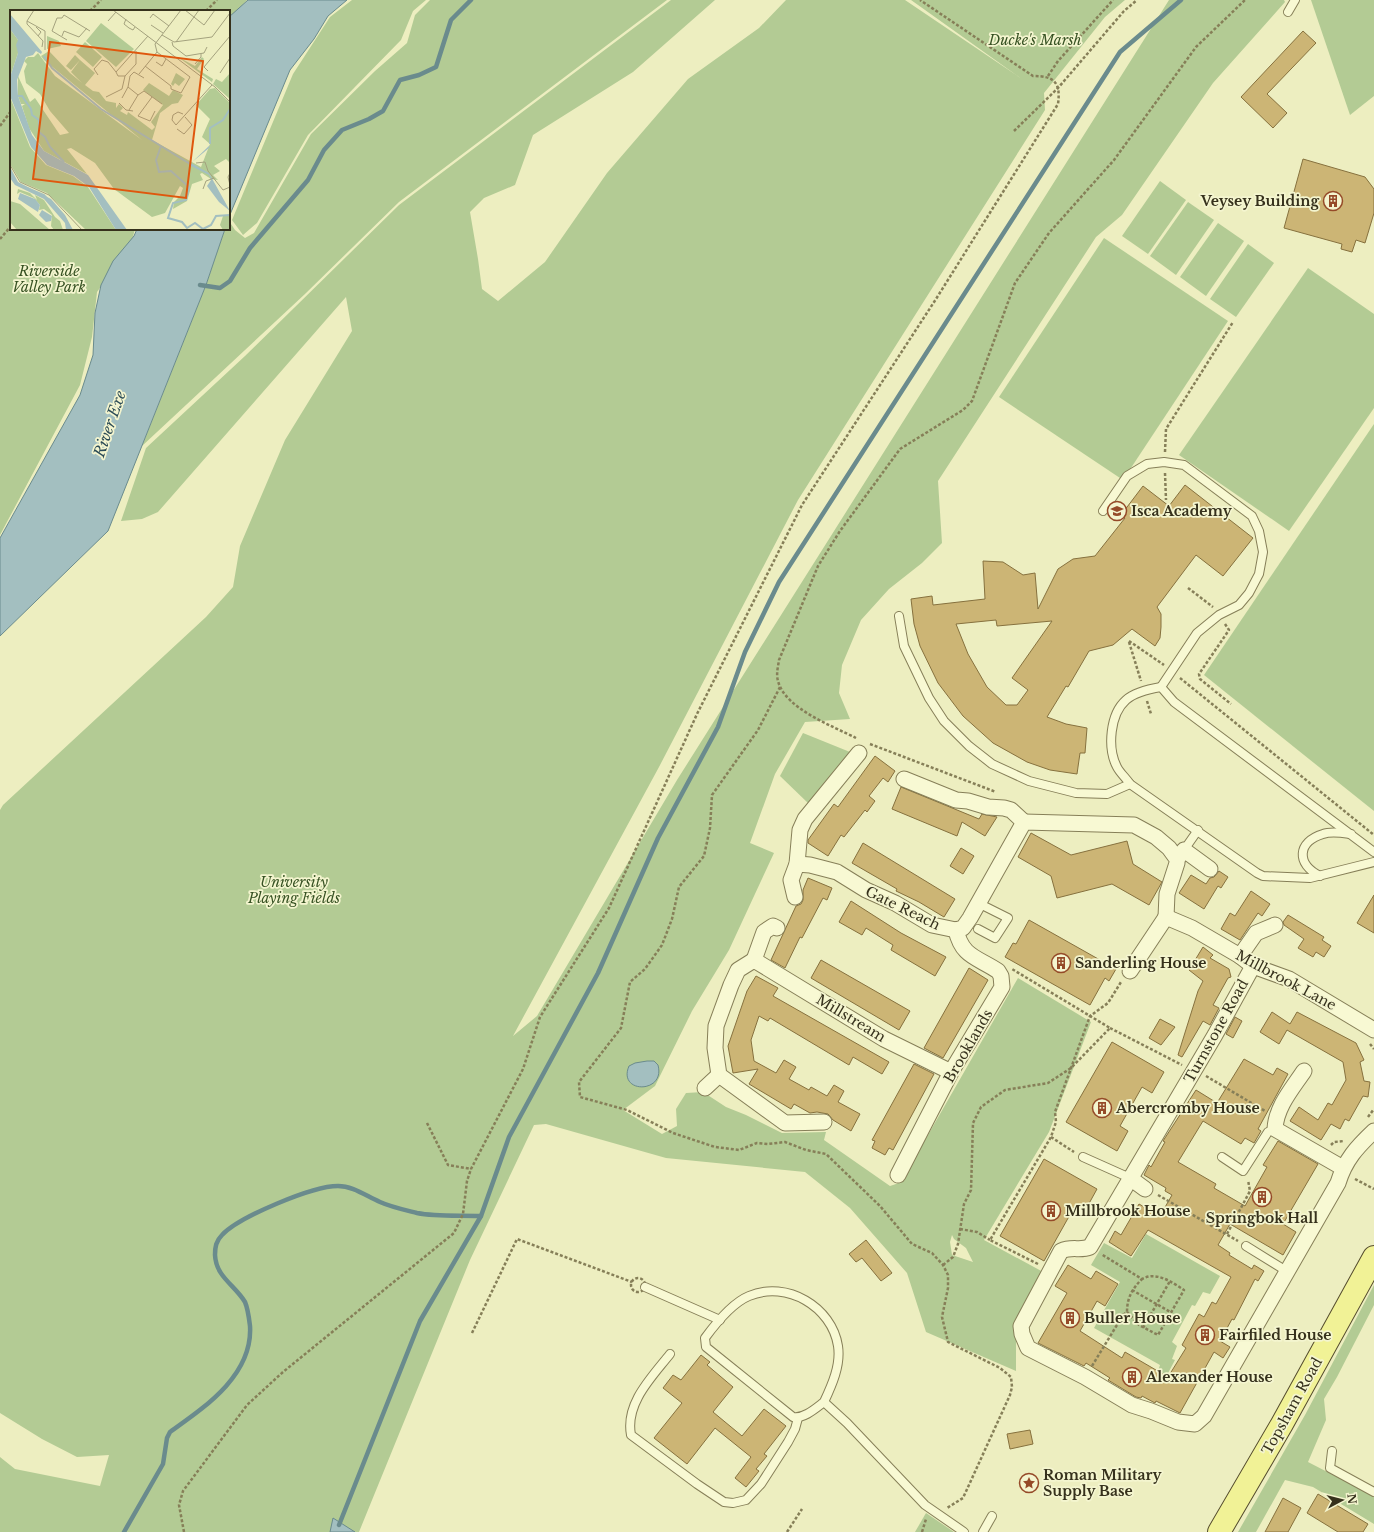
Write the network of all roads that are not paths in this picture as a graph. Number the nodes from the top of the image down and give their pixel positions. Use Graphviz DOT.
graph roads {
  1 [pos="1295,0"];
  2 [pos="1288,12"];
  3 [pos="1103,511"];
  4 [pos="899,616"];
  5 [pos="1161,687"];
  6 [pos="862,745"];
  7 [pos="904,778"];
  8 [pos="1130,784"];
  9 [pos="1024,822"];
  10 [pos="1198,830"];
  11 [pos="1352,834"];
  12 [pos="1374,852"];
  13 [pos="1181,854"];
  14 [pos="1374,862"];
  15 [pos="797,864"];
  16 [pos="1210,869"];
  17 [pos="1320,876"];
  18 [pos="795,897"];
  19 [pos="978,903"];
  20 [pos="1166,917"];
  21 [pos="1275,925"];
  22 [pos="777,928"];
  23 [pos="978,929"];
  24 [pos="956,930"];
  25 [pos="1240,956"];
  26 [pos="754,960"];
  27 [pos="1253,966"];
  28 [pos="1130,971"];
  29 [pos="1370,1035"];
  30 [pos="1304,1071"];
  31 [pos="951,1072"];
  32 [pos="719,1075"];
  33 [pos="705,1088"];
  34 [pos="824,1122"];
  35 [pos="1276,1123"];
  36 [pos="1370,1125"];
  37 [pos="1083,1157"];
  38 [pos="1222,1157"];
  39 [pos="1342,1170"];
  40 [pos="898,1175"];
  41 [pos="1130,1178"];
  42 [pos="1145,1189"];
  43 [pos="1246,1246"];
  44 [pos="1374,1257"];
  45 [pos="1288,1272"];
  46 [pos="645,1287"];
  47 [pos="720,1320"];
  48 [pos="670,1354"];
  49 [pos="824,1402"];
  50 [pos="798,1418"];
  51 [pos="1332,1451"];
  52 [pos="1374,1492"];
  53 [pos="992,1516"];
  54 [pos="964,1532"];
  55 [pos="983,1532"];
  56 [pos="1219,1532"];
  1 -- 2 [label="lane"];
  3 -- 5 [label="lane"];
  4 -- 8 [label="lane"];
  5 -- 8 [label="lane"];
  5 -- 11 [label="lane"];
  6 -- 15 [label="street"];
  7 -- 9 [label="street"];
  8 -- 10 [label="lane"];
  9 -- 13 [label="street"];
  9 -- 19 [label="street, Gate Reach"];
  10 -- 13 [label="lane"];
  10 -- 17 [label="lane"];
  11 -- 12 [label="lane"];
  11 -- 17 [label="lane"];
  13 -- 16 [label="street"];
  13 -- 20 [label="street"];
  14 -- 17 [label="lane"];
  15 -- 18 [label="street"];
  15 -- 24 [label="street, Gate Reach"];
  19 -- 23 [label="lane"];
  19 -- 24 [label="street, Gate Reach"];
  20 -- 25 [label="street, Millbrook Lane"];
  20 -- 28 [label="street"];
  21 -- 25 [label="street"];
  22 -- 26 [label="street"];
  24 -- 31 [label="street, Brooklands"];
  25 -- 27 [label="street, Millbrook Lane"];
  26 -- 31 [label="street, Millstream"];
  26 -- 32 [label="street"];
  27 -- 29 [label="street, Millbrook Lane"];
  27 -- 41 [label="street, Turnstone Road"];
  30 -- 35 [label="street"];
  31 -- 40 [label="street, Brooklands"];
  32 -- 33 [label="street"];
  32 -- 34 [label="street"];
  35 -- 38 [label="lane"];
  35 -- 39 [label="street"];
  36 -- 39 [label="street"];
  37 -- 41 [label="lane"];
  39 -- 45 [label="street"];
  41 -- 42 [label="street"];
  41 -- 45 [label="street, Turnstone Road"];
  43 -- 45 [label="lane"];
  44 -- 56 [label="main road, Topsham Road"];
  46 -- 47 [label="lane"];
  47 -- 49 [label="lane"];
  47 -- 50 [label="lane"];
  48 -- 50 [label="lane"];
  49 -- 50 [label="lane"];
  49 -- 54 [label="lane"];
  51 -- 52 [label="lane"];
  53 -- 55 [label="lane"];
}
